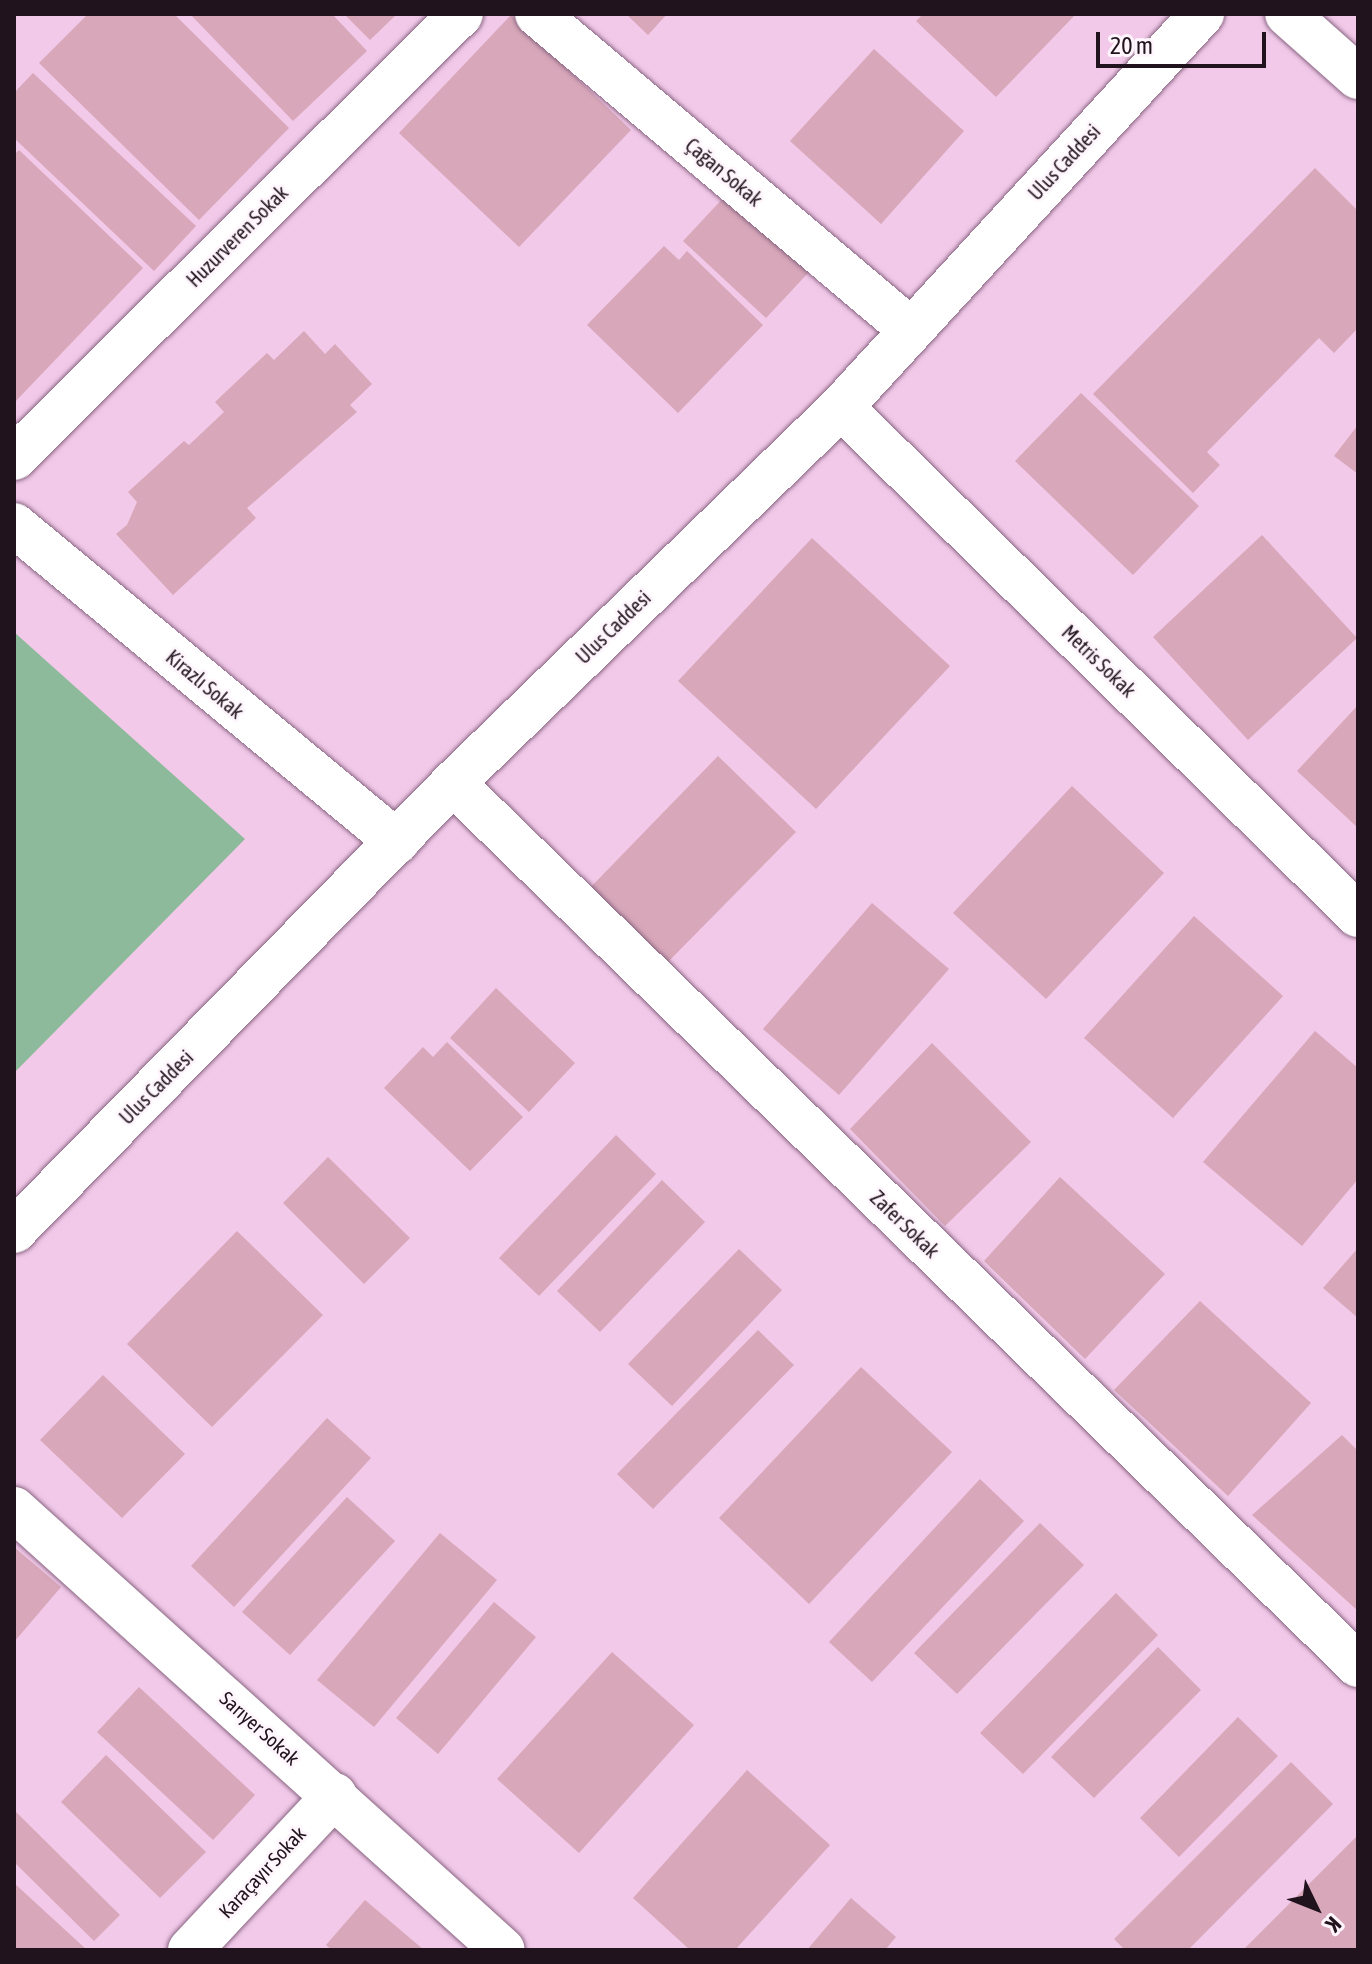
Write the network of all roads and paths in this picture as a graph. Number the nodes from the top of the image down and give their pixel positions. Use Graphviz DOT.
graph roads {
  1 [pos="461,14"];
  2 [pos="537,14"];
  3 [pos="1202,14"];
  4 [pos="1287,14"];
  5 [pos="1358,77"];
  6 [pos="910,329"];
  7 [pos="841,407"];
  8 [pos="14,458"];
  9 [pos="14,525"];
  10 [pos="453,783"];
  11 [pos="397,842"];
  12 [pos="1358,915"];
  13 [pos="14,1231"];
  14 [pos="14,1509"];
  15 [pos="1358,1665"];
  16 [pos="335,1795"];
  17 [pos="190,1950"];
  18 [pos="503,1950"];
  1 -- 8 [label="street, Huzurveren Sokak"];
  2 -- 6 [label="street, Çağan Sokak"];
  3 -- 6 [label="street, Ulus Caddesi"];
  4 -- 5 [label="street"];
  6 -- 7 [label="street, Ulus Caddesi"];
  7 -- 10 [label="street, Ulus Caddesi"];
  7 -- 12 [label="street, Metris Sokak"];
  9 -- 11 [label="street, Kirazlı Sokak"];
  10 -- 11 [label="street, Ulus Caddesi"];
  10 -- 15 [label="street, Zafer Sokak"];
  11 -- 13 [label="street, Ulus Caddesi"];
  14 -- 16 [label="street, Sarıyer Sokak"];
  16 -- 17 [label="street, Karaçayır Sokak"];
  16 -- 18 [label="street, Sarıyer Sokak"];
}
